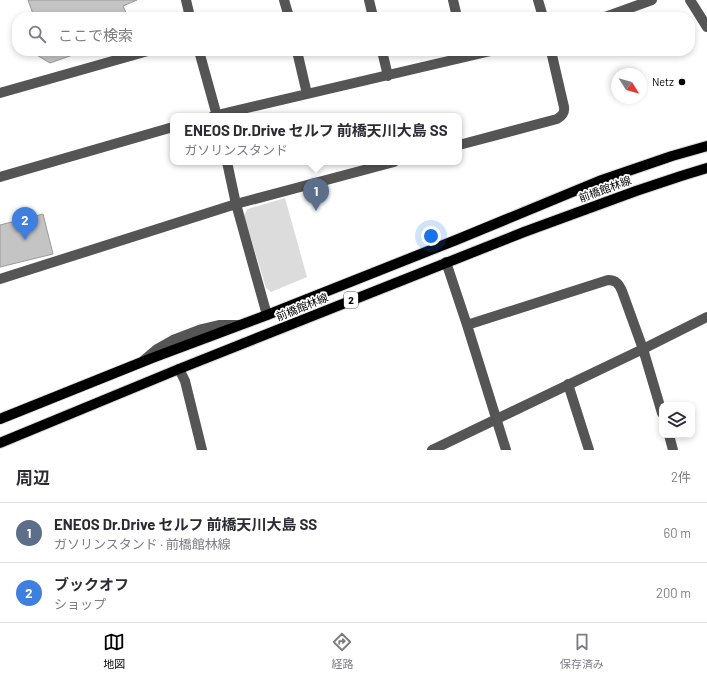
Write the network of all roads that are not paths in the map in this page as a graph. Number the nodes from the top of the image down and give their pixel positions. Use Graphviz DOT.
graph roads {
  1 [pos="186,0"];
  2 [pos="284,0"];
  3 [pos="369,0"];
  4 [pos="453,0"];
  5 [pos="538,0"];
  6 [pos="652,0"];
  7 [pos="690,0"];
  8 [pos="189,12"];
  9 [pos="288,12"];
  10 [pos="372,12"];
  11 [pos="457,12"];
  12 [pos="542,12"];
  13 [pos="618,12"];
  14 [pos="707,27"];
  15 [pos="130,56"];
  16 [pos="200,56"];
  17 [pos="298,56"];
  18 [pos="383,56"];
  19 [pos="460,56"];
  20 [pos="552,56"];
  21 [pos="388,76"];
  22 [pos="0,93"];
  23 [pos="307,94"];
  24 [pos="215,113"];
  25 [pos="228,113"];
  26 [pos="170,128"];
  27 [pos="462,144"];
  28 [pos="707,146"];
  29 [pos="228,165"];
  30 [pos="383,165"];
  31 [pos="707,168"];
  32 [pos="0,177"];
  33 [pos="236,204"];
  34 [pos="446,262"];
  35 [pos="0,279"];
  36 [pos="267,315"];
  37 [pos="707,317"];
  38 [pos="467,325"];
  39 [pos="643,349"];
  40 [pos="180,369"];
  41 [pos="568,384"];
  42 [pos="659,403"];
  43 [pos="0,419"];
  44 [pos="496,419"];
  45 [pos="670,438"];
  46 [pos="0,443"];
  47 [pos="202,450"];
  48 [pos="432,450"];
  49 [pos="506,450"];
  50 [pos="590,450"];
  51 [pos="673,450"];
  1 -- 8 [label="street"];
  2 -- 9 [label="street"];
  3 -- 10 [label="street"];
  4 -- 11 [label="street"];
  5 -- 12 [label="street"];
  6 -- 13 [label="street"];
  7 -- 14 [label="street"];
  15 -- 22 [label="street"];
  16 -- 24 [label="street"];
  17 -- 23 [label="street"];
  18 -- 21 [label="street"];
  19 -- 21 [label="street"];
  20 -- 27 [label="street"];
  21 -- 23 [label="street"];
  23 -- 25 [label="street"];
  26 -- 32 [label="street"];
  28 -- 36 [label="main road, 前橋館林線 / 2"];
  29 -- 33 [label="street"];
  30 -- 33 [label="street"];
  31 -- 34 [label="main road, 前橋館林線 / 2"];
  33 -- 35 [label="street"];
  33 -- 36 [label="street"];
  34 -- 38 [label="street"];
  34 -- 40 [label="main road, 前橋館林線 / 2"];
  36 -- 43 [label="main road, 前橋館林線 / 2"];
  37 -- 39 [label="street"];
  38 -- 39 [label="street"];
  38 -- 44 [label="street"];
  39 -- 41 [label="street"];
  39 -- 42 [label="street"];
  40 -- 46 [label="main road, 前橋館林線 / 2"];
  40 -- 47 [label="street"];
  41 -- 44 [label="street"];
  41 -- 50 [label="street"];
  44 -- 48 [label="street"];
  44 -- 49 [label="street"];
  45 -- 51 [label="street"];
}
